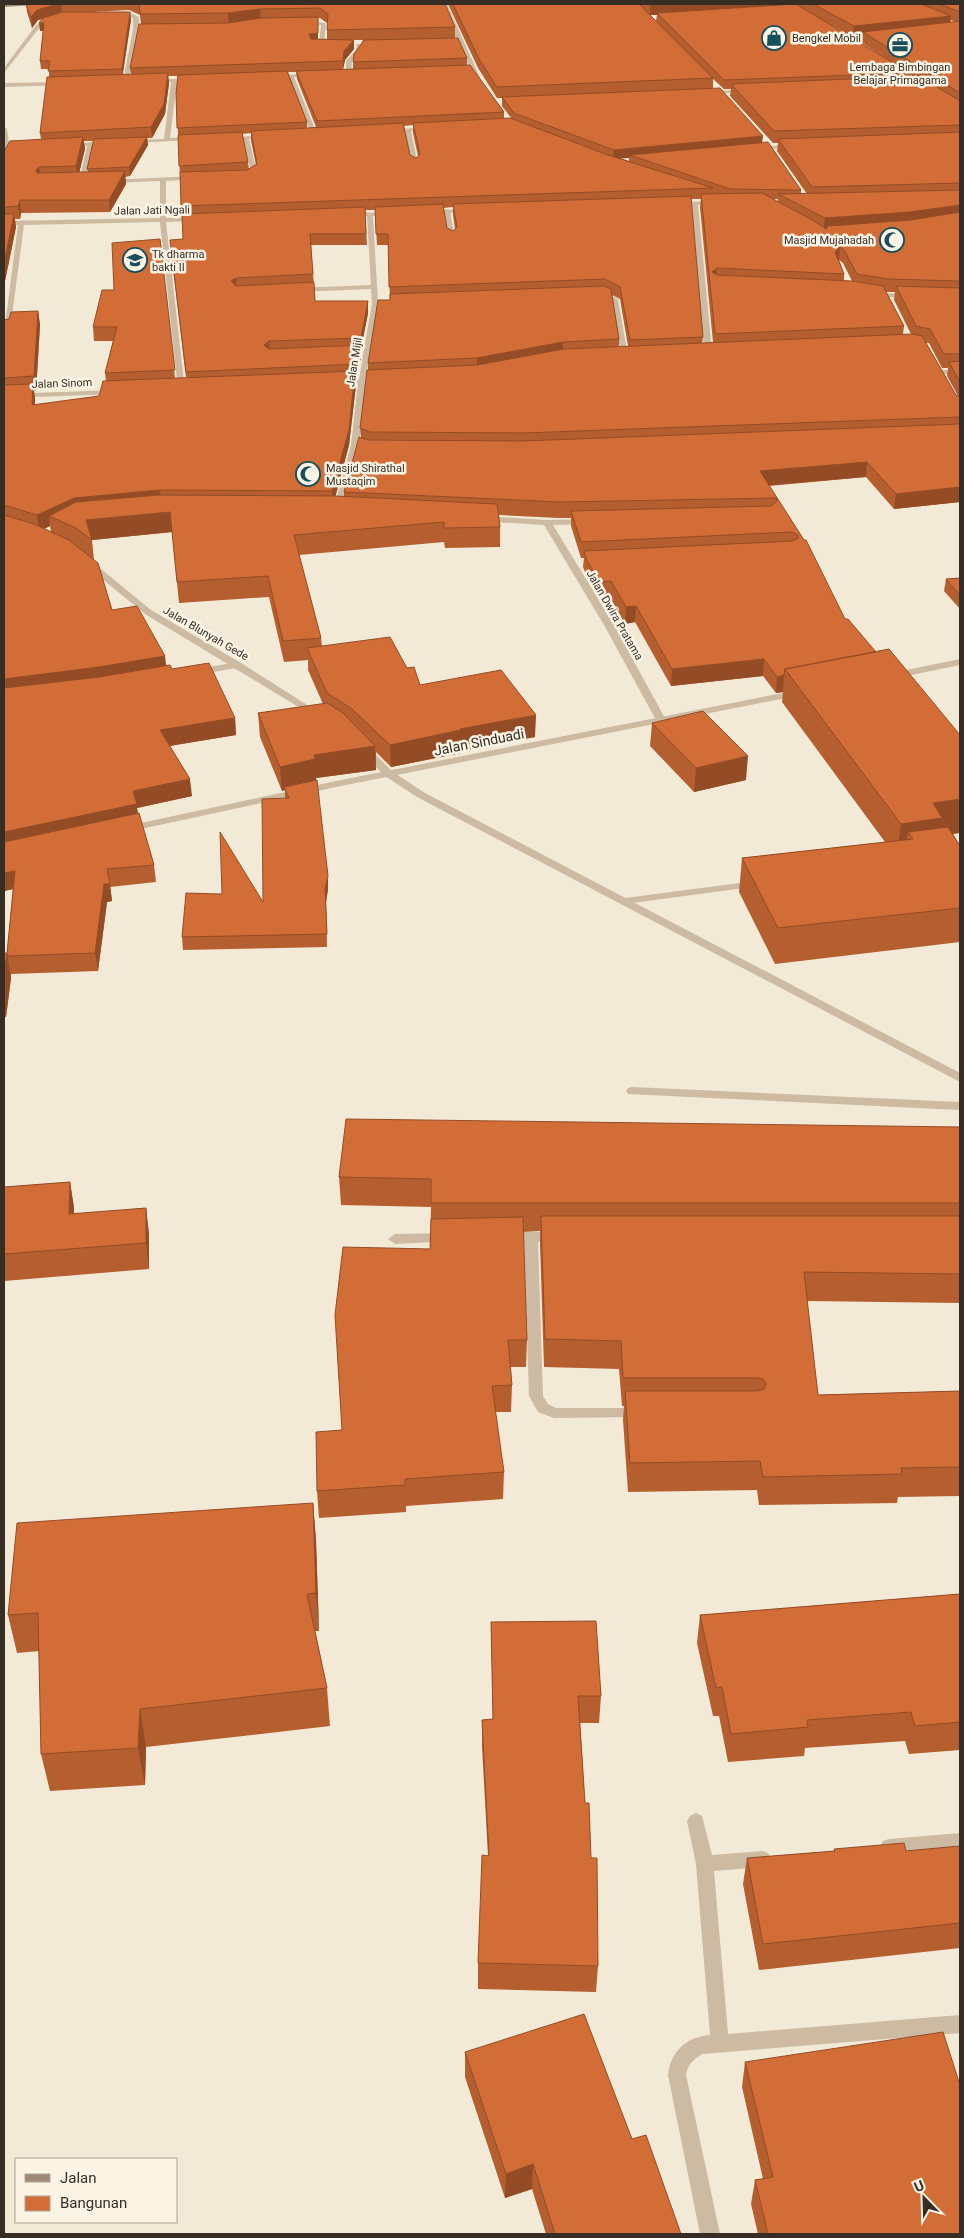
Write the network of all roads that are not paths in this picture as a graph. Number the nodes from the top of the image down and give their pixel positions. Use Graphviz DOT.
graph roads {
  1 [pos="35,4"];
  2 [pos="445,4"];
  3 [pos="23,5"];
  4 [pos="4,6"];
  5 [pos="111,14"];
  6 [pos="63,16"];
  7 [pos="293,23"];
  8 [pos="136,28"];
  9 [pos="144,28"];
  10 [pos="886,37"];
  11 [pos="852,41"];
  12 [pos="451,42"];
  13 [pos="460,42"];
  14 [pos="359,44"];
  15 [pos="368,44"];
  16 [pos="313,45"];
  17 [pos="322,45"];
  18 [pos="331,45"];
  19 [pos="350,45"];
  20 [pos="465,69"];
  21 [pos="473,69"];
  22 [pos="4,71"];
  23 [pos="358,73"];
  24 [pos="338,74"];
  25 [pos="348,74"];
  26 [pos="320,75"];
  27 [pos="272,76"];
  28 [pos="291,76"];
  29 [pos="202,79"];
  30 [pos="174,80"];
  31 [pos="126,81"];
  32 [pos="136,81"];
  33 [pos="146,81"];
  34 [pos="117,82"];
  35 [pos="70,83"];
  36 [pos="4,85"];
  37 [pos="483,85"];
  38 [pos="714,85"];
  39 [pos="750,90"];
  40 [pos="720,91"];
  41 [pos="700,92"];
  42 [pos="726,98"];
  43 [pos="436,128"];
  44 [pos="4,129"];
  45 [pos="408,129"];
  46 [pos="380,131"];
  47 [pos="323,133"];
  48 [pos="304,134"];
  49 [pos="314,134"];
  50 [pos="275,135"];
  51 [pos="246,137"];
  52 [pos="216,138"];
  53 [pos="197,139"];
  54 [pos="167,140"];
  55 [pos="764,140"];
  56 [pos="91,144"];
  57 [pos="63,146"];
  58 [pos="798,146"];
  59 [pos="770,147"];
  60 [pos="16,148"];
  61 [pos="751,149"];
  62 [pos="5,150"];
  63 [pos="776,155"];
  64 [pos="414,165"];
  65 [pos="239,176"];
  66 [pos="201,178"];
  67 [pos="163,179"];
  68 [pos="91,181"];
  69 [pos="100,181"];
  70 [pos="74,182"];
  71 [pos="82,182"];
  72 [pos="716,196"];
  73 [pos="694,203"];
  74 [pos="666,204"];
  75 [pos="474,210"];
  76 [pos="447,211"];
  77 [pos="418,212"];
  78 [pos="399,213"];
  79 [pos="370,214"];
  80 [pos="340,215"];
  81 [pos="202,219"];
  82 [pos="163,220"];
  83 [pos="4,223"];
  84 [pos="21,223"];
  85 [pos="452,239"];
  86 [pos="374,287"];
  87 [pos="295,290"];
  88 [pos="860,292"];
  89 [pos="585,296"];
  90 [pos="886,296"];
  91 [pos="920,297"];
  92 [pos="375,303"];
  93 [pos="385,303"];
  94 [pos="890,304"];
  95 [pos="6,331"];
  96 [pos="708,351"];
  97 [pos="718,351"];
  98 [pos="699,352"];
  99 [pos="356,353"];
  100 [pos="366,353"];
  101 [pos="625,355"];
  102 [pos="634,355"];
  103 [pos="616,356"];
  104 [pos="934,363"];
  105 [pos="960,372"];
  106 [pos="390,379"];
  107 [pos="362,381"];
  108 [pos="332,382"];
  109 [pos="172,389"];
  110 [pos="182,389"];
  111 [pos="192,389"];
  112 [pos="123,392"];
  113 [pos="4,396"];
  114 [pos="327,511"];
  115 [pos="337,512"];
  116 [pos="346,512"];
  117 [pos="470,518"];
  118 [pos="595,521"];
  119 [pos="547,523"];
  120 [pos="82,558"];
  121 [pos="960,662"];
  122 [pos="238,664"];
  123 [pos="189,673"];
  124 [pos="883,677"];
  125 [pos="806,692"];
  126 [pos="660,720"];
  127 [pos="331,722"];
  128 [pos="357,742"];
  129 [pos="389,774"];
  130 [pos="121,830"];
  131 [pos="765,882"];
  132 [pos="625,901"];
  133 [pos="960,1078"];
  134 [pos="632,1091"];
  135 [pos="960,1106"];
  136 [pos="532,1237"];
  137 [pos="571,1237"];
  138 [pos="463,1238"];
  139 [pos="492,1238"];
  140 [pos="395,1239"];
  141 [pos="650,1413"];
  142 [pos="696,1821"];
  143 [pos="960,1841"];
  144 [pos="872,1849"];
  145 [pos="783,1857"];
  146 [pos="705,1864"];
  147 [pos="960,2024"];
  148 [pos="720,2044"];
  149 [pos="710,2234"];
  1 -- 3 [label="main road"];
  2 -- 13 [label="street"];
  3 -- 4 [label="main road"];
  5 -- 8 [label="street"];
  6 -- 22 [label="street"];
  7 -- 17 [label="street"];
  8 -- 9 [label="street"];
  8 -- 31 [label="street"];
  10 -- 11 [label="street"];
  12 -- 13 [label="street"];
  13 -- 21 [label="street"];
  14 -- 15 [label="street"];
  14 -- 19 [label="street"];
  14 -- 25 [label="street"];
  16 -- 17 [label="street"];
  17 -- 18 [label="street"];
  20 -- 21 [label="street"];
  21 -- 37 [label="street"];
  23 -- 25 [label="street"];
  24 -- 25 [label="street"];
  26 -- 28 [label="street"];
  27 -- 28 [label="street"];
  28 -- 49 [label="street"];
  29 -- 30 [label="street"];
  30 -- 33 [label="street"];
  30 -- 54 [label="street"];
  31 -- 32 [label="street"];
  31 -- 34 [label="street"];
  35 -- 36 [label="street"];
  38 -- 40 [label="street"];
  39 -- 40 [label="street"];
  40 -- 41 [label="street"];
  40 -- 42 [label="street"];
  43 -- 45 [label="street"];
  44 -- 62 [label="street"];
  45 -- 46 [label="street"];
  45 -- 64 [label="street"];
  47 -- 49 [label="street"];
  48 -- 49 [label="street"];
  50 -- 51 [label="street"];
  51 -- 52 [label="street"];
  51 -- 65 [label="street"];
  53 -- 54 [label="street"];
  54 -- 56 [label="street"];
  55 -- 59 [label="street"];
  56 -- 57 [label="street"];
  56 -- 71 [label="street"];
  58 -- 59 [label="street"];
  59 -- 61 [label="street"];
  59 -- 63 [label="street"];
  60 -- 62 [label="street"];
  66 -- 67 [label="street"];
  67 -- 69 [label="street"];
  67 -- 82 [label="street"];
  68 -- 71 [label="street"];
  70 -- 71 [label="street"];
  72 -- 73 [label="street"];
  73 -- 74 [label="street"];
  73 -- 96 [label="street"];
  75 -- 76 [label="street"];
  76 -- 77 [label="street"];
  76 -- 85 [label="street"];
  78 -- 79 [label="street"];
  79 -- 80 [label="street"];
  79 -- 86 [label="street, Jalan Mijil"];
  81 -- 82 [label="street, Jalan Jati Ngali"];
  82 -- 84 [label="street, Jalan Jati Ngali"];
  82 -- 110 [label="street"];
  83 -- 84 [label="street, Jalan Jati Ngali"];
  84 -- 95 [label="street"];
  86 -- 87 [label="street"];
  86 -- 92 [label="street, Jalan Mijil"];
  88 -- 90 [label="street"];
  89 -- 101 [label="street"];
  90 -- 91 [label="street"];
  90 -- 94 [label="street"];
  92 -- 93 [label="street"];
  92 -- 100 [label="street, Jalan Mijil"];
  96 -- 97 [label="street"];
  96 -- 98 [label="street"];
  99 -- 100 [label="street"];
  100 -- 107 [label="street, Jalan Mijil"];
  101 -- 102 [label="street"];
  101 -- 103 [label="street"];
  104 -- 105 [label="street"];
  106 -- 107 [label="street"];
  107 -- 108 [label="street"];
  107 -- 115 [label="street, Jalan Mijil"];
  109 -- 110 [label="street"];
  110 -- 111 [label="street"];
  112 -- 113 [label="street, Jalan Sinom"];
  114 -- 115 [label="street"];
  115 -- 116 [label="street"];
  117 -- 119 [label="street"];
  118 -- 119 [label="street"];
  119 -- 126 [label="street, Jalan Dwira Pratama"];
  120 -- 122 [label="street, Jalan Blunyah Gede"];
  121 -- 124 [label="street"];
  122 -- 123 [label="street"];
  122 -- 127 [label="street, Jalan Blunyah Gede"];
  125 -- 126 [label="street, Jalan Sinduadi"];
  126 -- 129 [label="street, Jalan Sinduadi"];
  128 -- 129 [label="street"];
  129 -- 130 [label="street, Jalan Sinduadi"];
  129 -- 132 [label="street"];
  131 -- 132 [label="street"];
  132 -- 133 [label="street"];
  134 -- 135 [label="street"];
  136 -- 137 [label="street"];
  136 -- 139 [label="street"];
  136 -- 141 [label="street"];
  138 -- 140 [label="street"];
  142 -- 146 [label="street"];
  143 -- 144 [label="street"];
  145 -- 146 [label="street"];
  146 -- 148 [label="street"];
  147 -- 148 [label="street"];
  148 -- 149 [label="street"];
}
